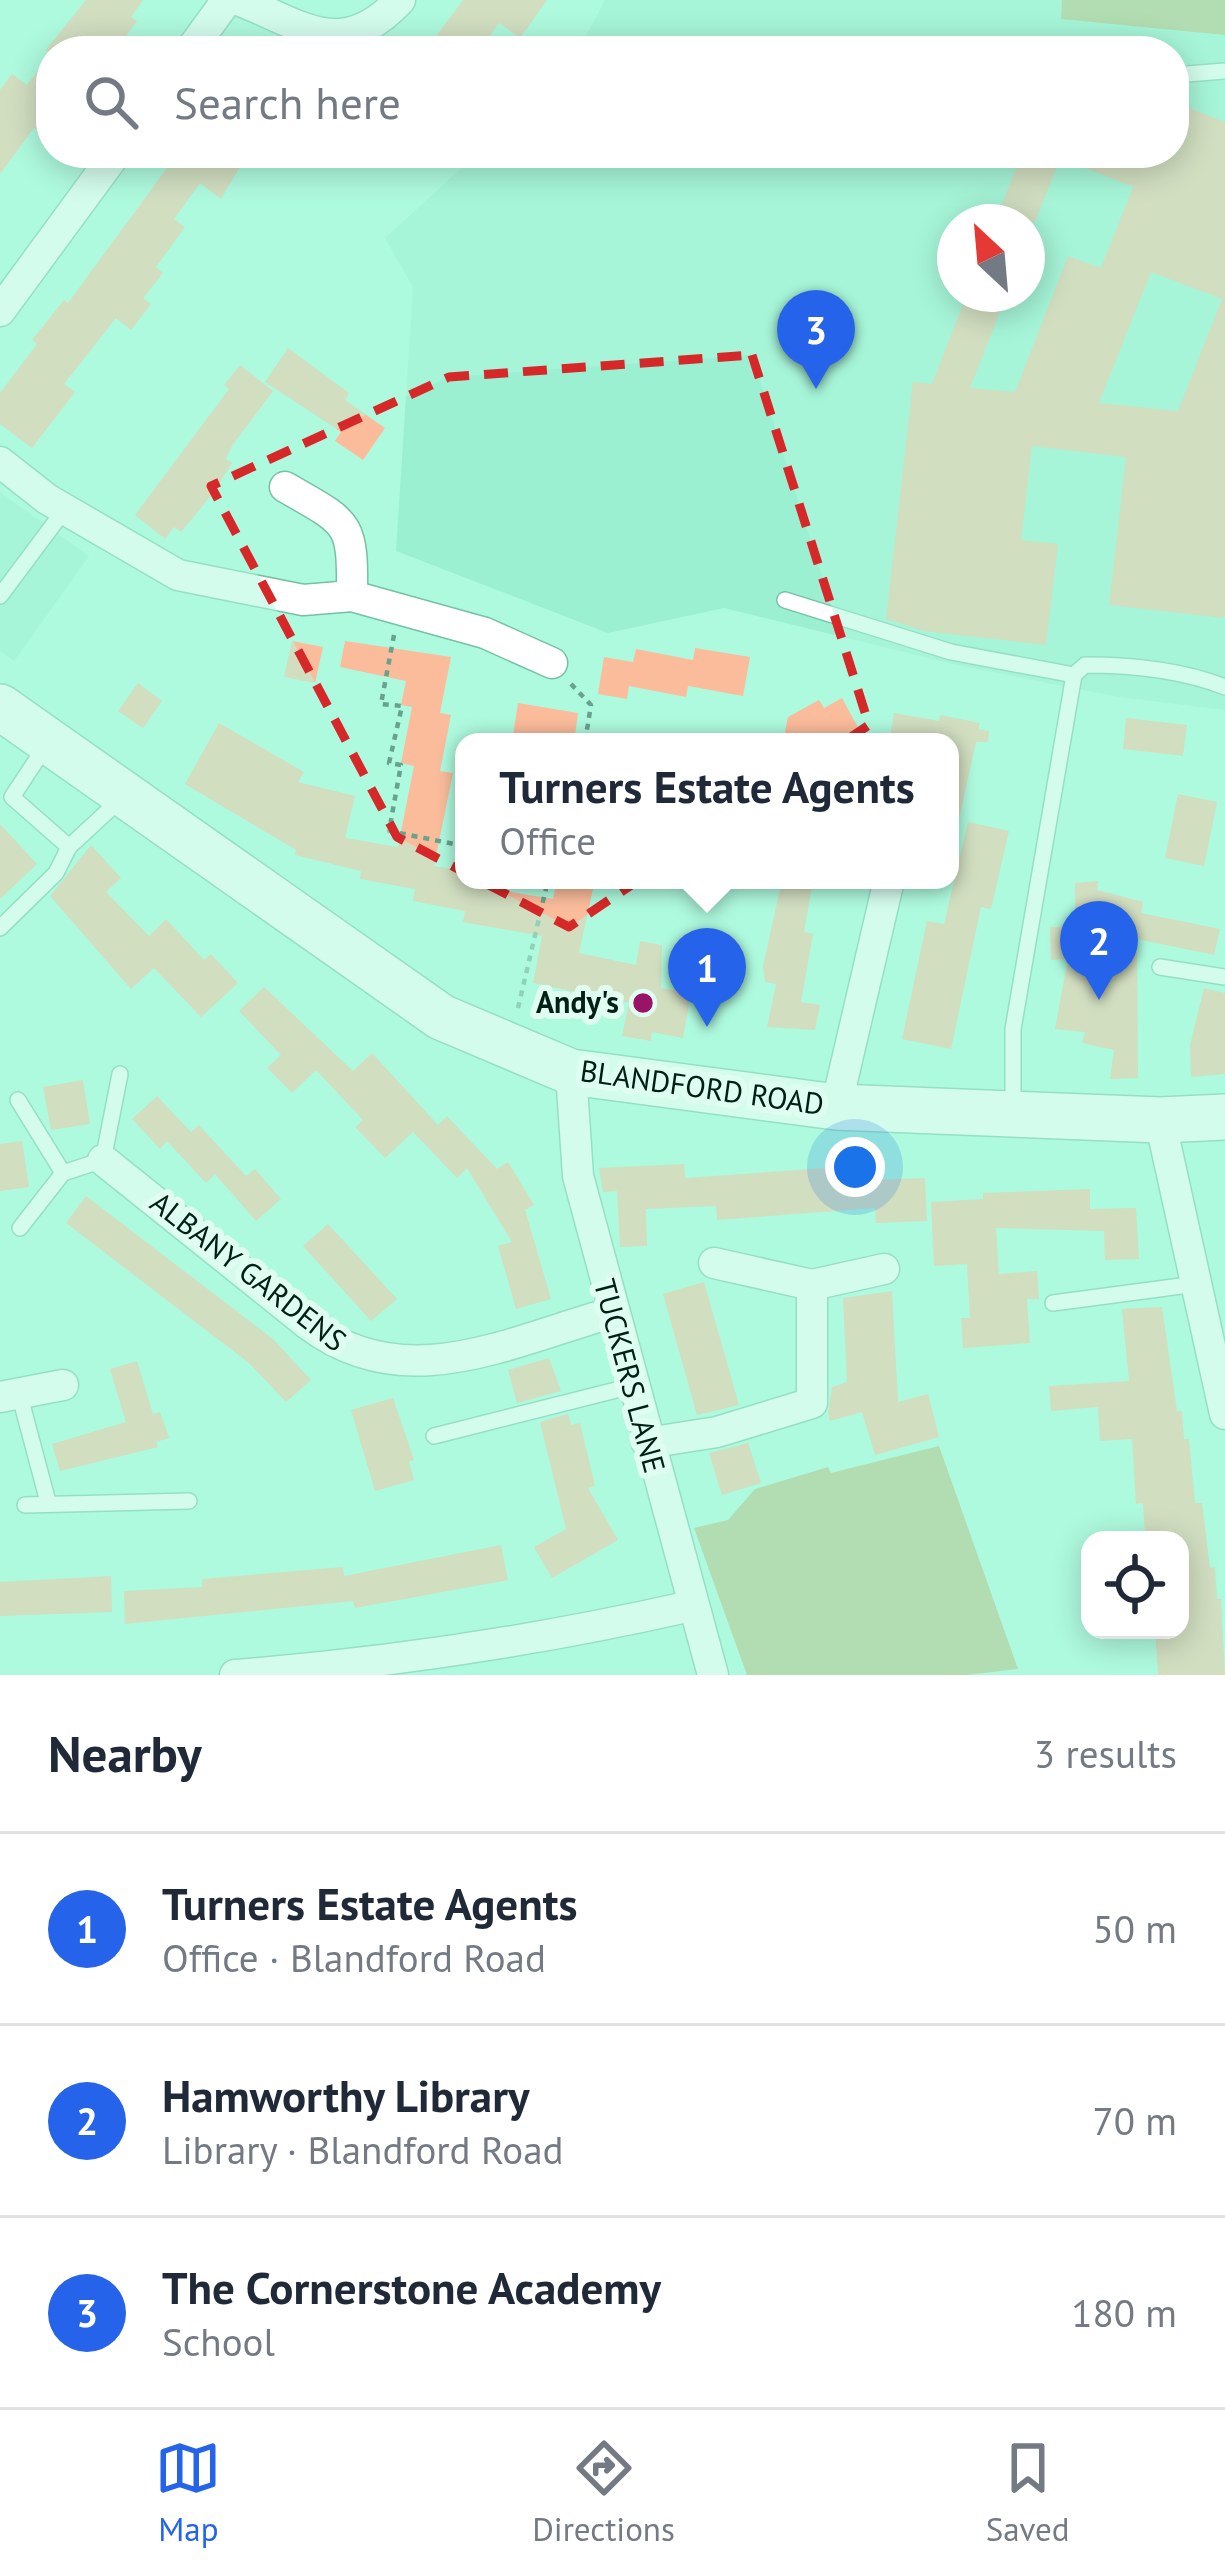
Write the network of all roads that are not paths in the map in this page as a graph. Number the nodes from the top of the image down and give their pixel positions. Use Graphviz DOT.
graph roads {
  1 [pos="227,0"];
  2 [pos="238,0"];
  3 [pos="400,0"];
  4 [pos="201,36"];
  5 [pos="1225,71"];
  6 [pos="1189,74"];
  7 [pos="105,168"];
  8 [pos="0,311"];
  9 [pos="0,462"];
  10 [pos="285,487"];
  11 [pos="65,509"];
  12 [pos="0,596"];
  13 [pos="352,596"];
  14 [pos="784,600"];
  15 [pos="552,663"];
  16 [pos="1074,675"];
  17 [pos="1225,687"];
  18 [pos="0,707"];
  19 [pos="49,741"];
  20 [pos="125,795"];
  21 [pos="70,847"];
  22 [pos="887,889"];
  23 [pos="0,928"];
  24 [pos="1160,967"];
  25 [pos="1225,977"];
  26 [pos="572,1072"];
  27 [pos="120,1074"];
  28 [pos="17,1100"];
  29 [pos="836,1107"];
  30 [pos="1013,1114"];
  31 [pos="1225,1117"];
  32 [pos="1160,1120"];
  33 [pos="103,1160"];
  34 [pos="63,1173"];
  35 [pos="20,1228"];
  36 [pos="714,1263"];
  37 [pos="884,1269"];
  38 [pos="1196,1284"];
  39 [pos="812,1285"];
  40 [pos="1053,1303"];
  41 [pos="611,1313"];
  42 [pos="63,1385"];
  43 [pos="632,1386"];
  44 [pos="10,1395"];
  45 [pos="1225,1414"];
  46 [pos="434,1436"];
  47 [pos="647,1443"];
  48 [pos="189,1501"];
  49 [pos="48,1502"];
  50 [pos="25,1505"];
  51 [pos="692,1606"];
  52 [pos="235,1675"];
  53 [pos="713,1675"];
  1 -- 4 [label="street"];
  2 -- 3 [label="street"];
  5 -- 6 [label="lane"];
  7 -- 8 [label="street"];
  9 -- 11 [label="street"];
  10 -- 13 [label="street"];
  11 -- 12 [label="lane"];
  11 -- 13 [label="street"];
  13 -- 15 [label="street"];
  14 -- 16 [label="lane"];
  16 -- 17 [label="lane"];
  16 -- 30 [label="lane"];
  18 -- 19 [label="main road, BLANDFORD ROAD"];
  19 -- 20 [label="main road, BLANDFORD ROAD"];
  19 -- 21 [label="lane"];
  20 -- 21 [label="lane"];
  20 -- 26 [label="main road, BLANDFORD ROAD"];
  21 -- 23 [label="lane"];
  22 -- 29 [label="street"];
  24 -- 25 [label="lane"];
  26 -- 29 [label="main road, BLANDFORD ROAD"];
  26 -- 41 [label="street, TUCKERS LANE"];
  27 -- 33 [label="lane"];
  28 -- 34 [label="lane"];
  29 -- 30 [label="main road, BLANDFORD ROAD"];
  30 -- 32 [label="main road, BLANDFORD ROAD"];
  31 -- 32 [label="main road, BLANDFORD ROAD"];
  32 -- 38 [label="street"];
  33 -- 34 [label="lane"];
  33 -- 41 [label="street, ALBANY GARDENS"];
  34 -- 35 [label="lane"];
  36 -- 39 [label="street"];
  37 -- 39 [label="street"];
  38 -- 40 [label="lane"];
  38 -- 45 [label="street"];
  39 -- 47 [label="street"];
  41 -- 43 [label="street, TUCKERS LANE"];
  42 -- 44 [label="street"];
  43 -- 46 [label="lane"];
  43 -- 47 [label="street, TUCKERS LANE"];
  44 -- 49 [label="lane"];
  47 -- 51 [label="street, TUCKERS LANE"];
  48 -- 49 [label="lane"];
  49 -- 50 [label="lane"];
  51 -- 52 [label="street"];
  51 -- 53 [label="street, TUCKERS LANE"];
}
